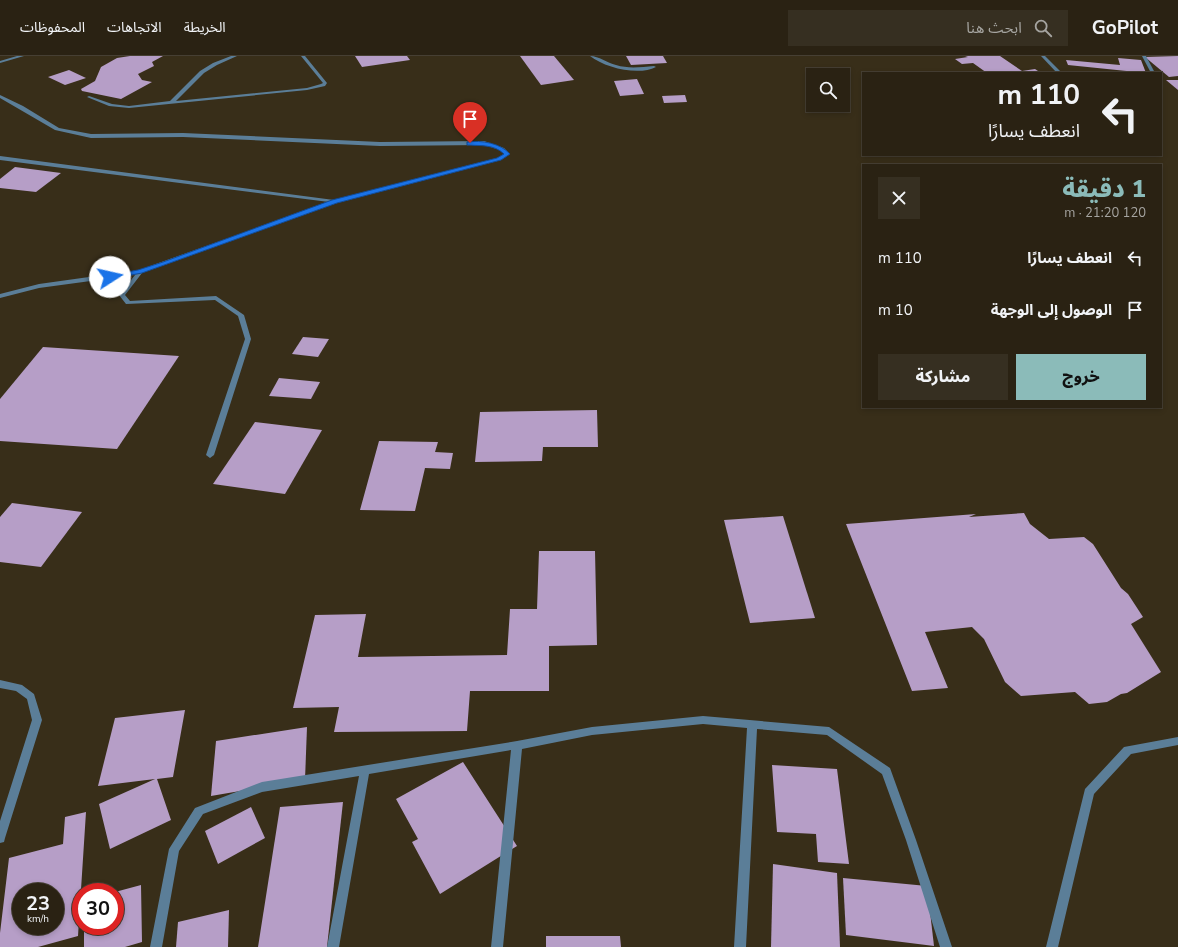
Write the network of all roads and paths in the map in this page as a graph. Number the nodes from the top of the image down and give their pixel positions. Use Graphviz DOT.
graph roads {
  1 [pos="22,56"];
  2 [pos="235,56"];
  3 [pos="302,56"];
  4 [pos="592,56"];
  5 [pos="1043,56"];
  6 [pos="1144,56"];
  7 [pos="0,62"];
  8 [pos="654,68"];
  9 [pos="1059,72"];
  10 [pos="1152,72"];
  11 [pos="0,96"];
  12 [pos="89,98"];
  13 [pos="171,103"];
  14 [pos="0,158"];
  15 [pos="334,202"];
  16 [pos="140,272"];
  17 [pos="0,296"];
  18 [pos="210,455"];
  19 [pos="0,684"];
  20 [pos="752,724"];
  21 [pos="1178,741"];
  22 [pos="517,745"];
  23 [pos="365,770"];
  24 [pos="0,838"];
  25 [pos="156,947"];
  26 [pos="333,947"];
  27 [pos="497,947"];
  28 [pos="740,947"];
  29 [pos="946,947"];
  30 [pos="1052,947"];
  1 -- 7 [label="street"];
  2 -- 13 [label="street"];
  3 -- 13 [label="street"];
  4 -- 8 [label="street"];
  5 -- 9 [label="street"];
  6 -- 10 [label="street"];
  11 -- 15 [label="street"];
  12 -- 13 [label="street"];
  14 -- 15 [label="street"];
  15 -- 16 [label="street"];
  16 -- 17 [label="street"];
  16 -- 18 [label="street"];
  19 -- 24 [label="street"];
  20 -- 22 [label="street"];
  20 -- 28 [label="street"];
  20 -- 29 [label="street"];
  21 -- 30 [label="street"];
  22 -- 23 [label="street"];
  22 -- 27 [label="street"];
  23 -- 25 [label="street"];
  23 -- 26 [label="street"];
}
